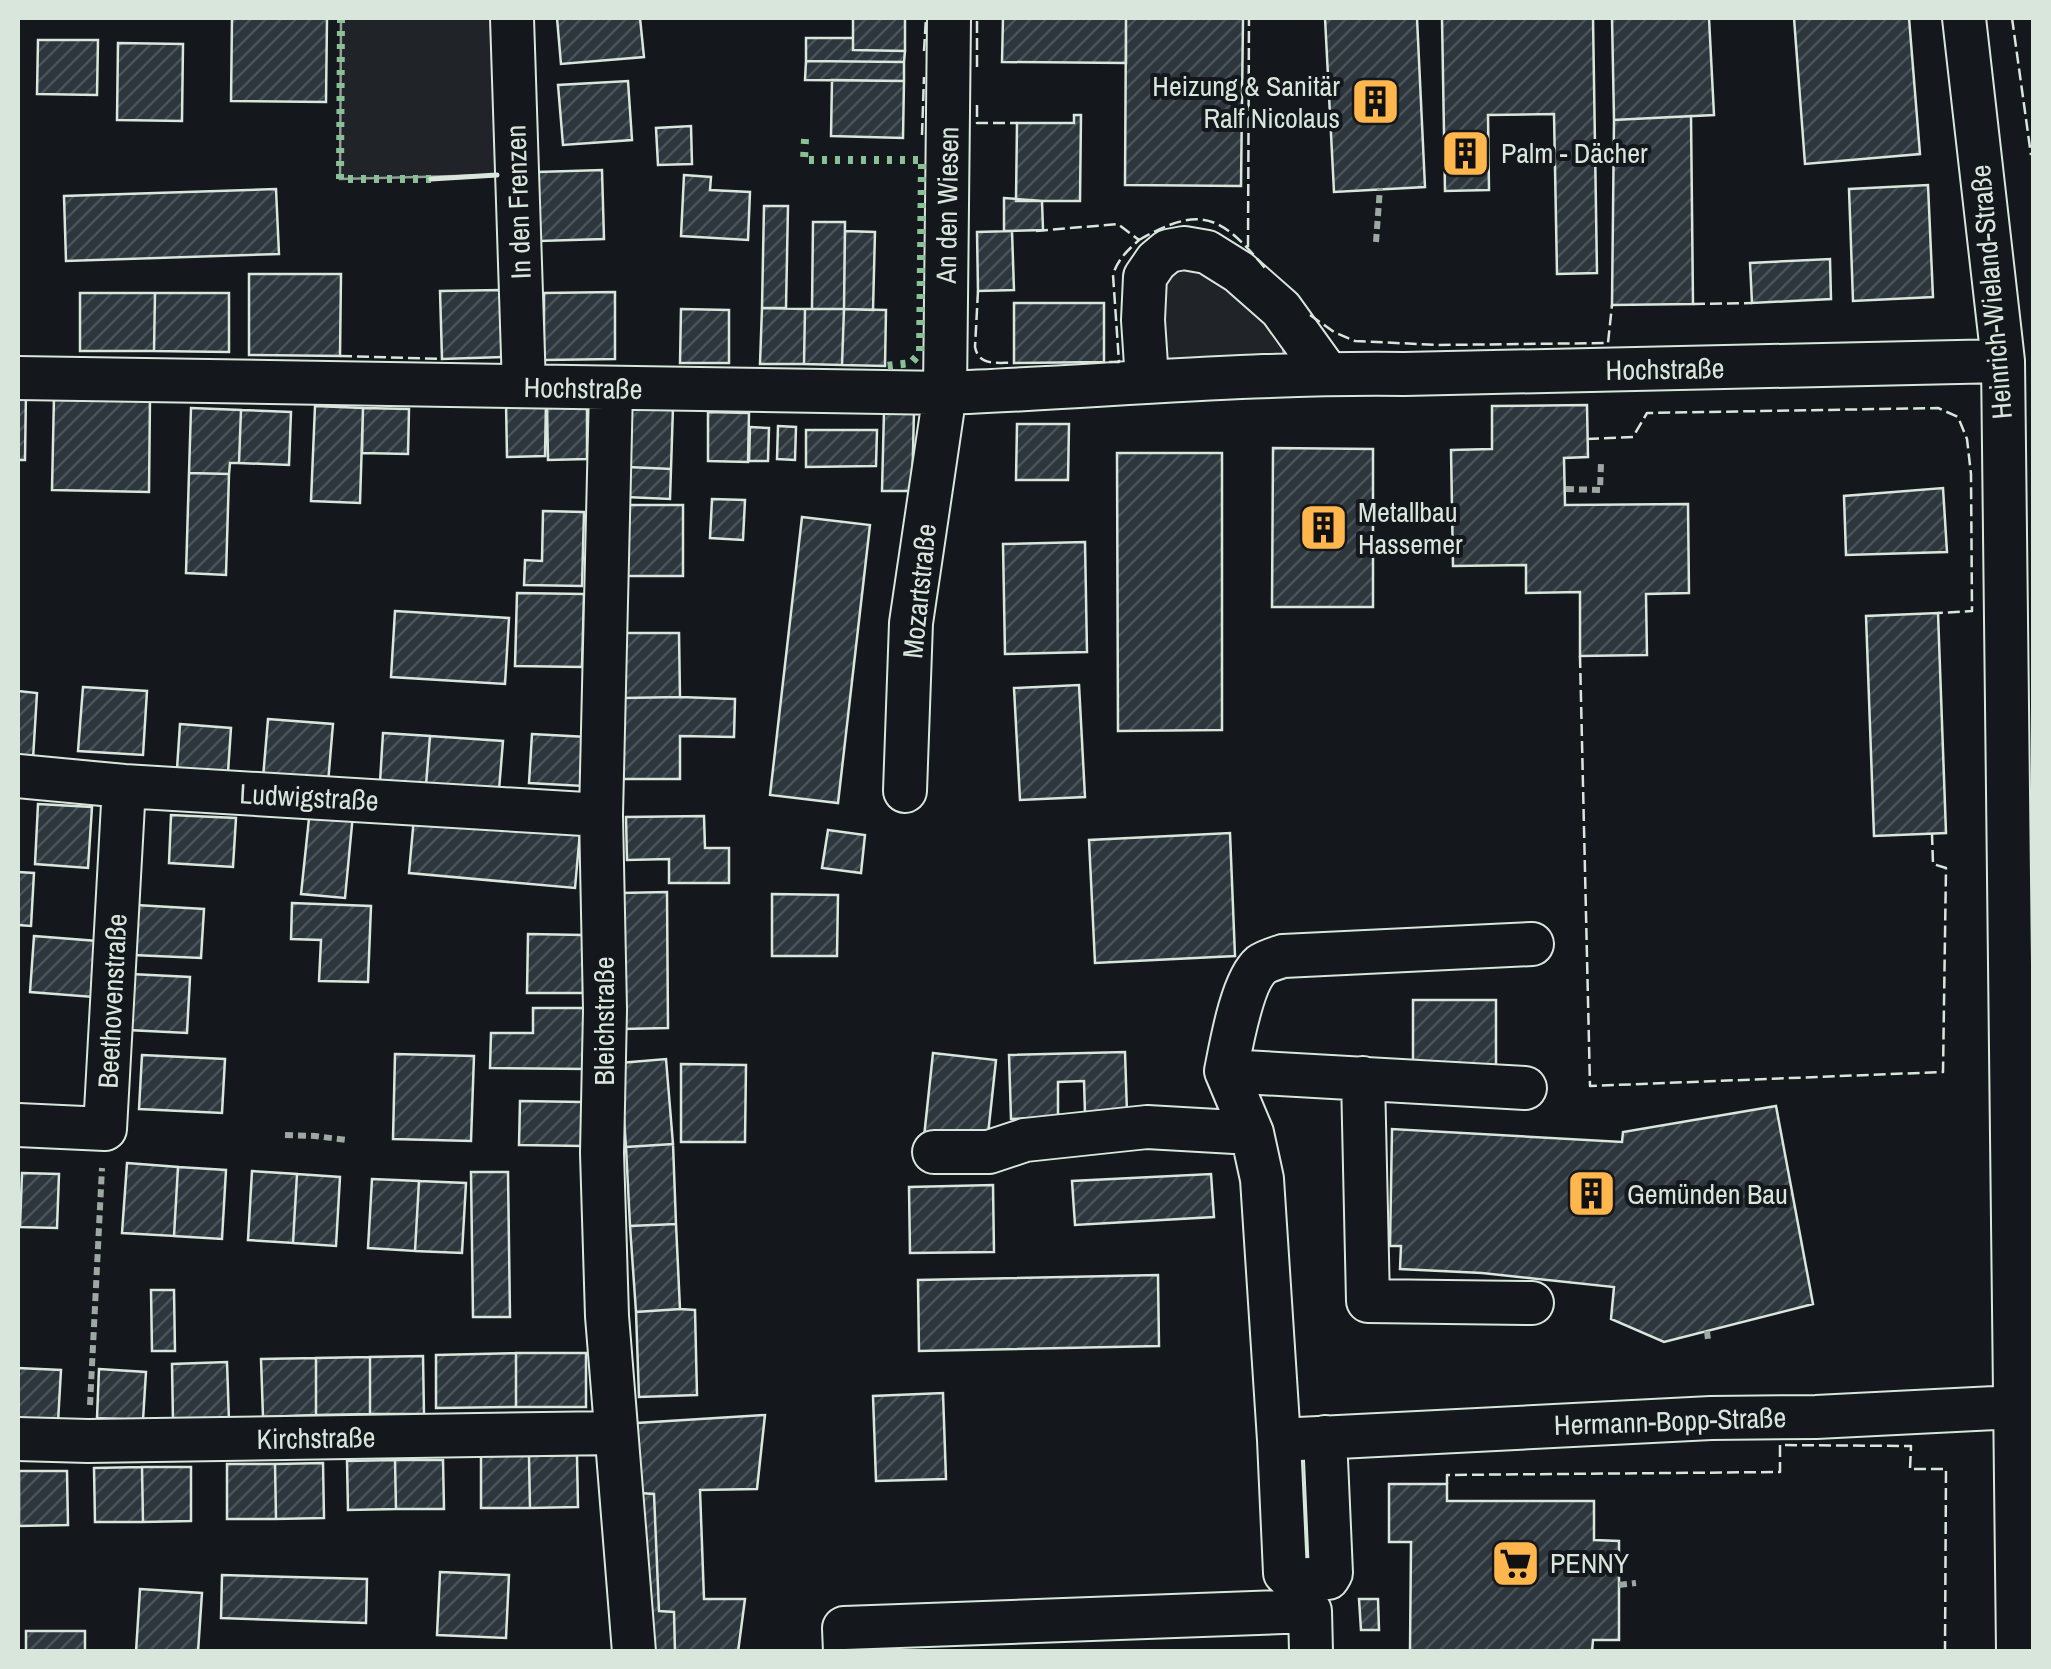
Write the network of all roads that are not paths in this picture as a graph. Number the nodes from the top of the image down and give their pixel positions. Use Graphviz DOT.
graph roads {
  1 [pos="512,18"];
  2 [pos="949,18"];
  3 [pos="1964,18"];
  4 [pos="2003,361"];
  5 [pos="1327,373"];
  6 [pos="18,378"];
  7 [pos="1147,380"];
  8 [pos="524,386"];
  9 [pos="611,389"];
  10 [pos="945,393"];
  11 [pos="2020,627"];
  12 [pos="18,776"];
  13 [pos="124,786"];
  14 [pos="905,791"];
  15 [pos="602,815"];
  16 [pos="1532,944"];
  17 [pos="1226,1070"];
  18 [pos="1363,1078"];
  19 [pos="1524,1088"];
  20 [pos="18,1124"];
  21 [pos="1252,1133"];
  22 [pos="934,1152"];
  23 [pos="1532,1303"];
  24 [pos="2015,1408"];
  25 [pos="614,1433"];
  26 [pos="1325,1438"];
  27 [pos="18,1439"];
  28 [pos="1280,1440"];
  29 [pos="634,1652"];
  30 [pos="845,1652"];
  31 [pos="1311,1652"];
  32 [pos="2018,1652"];
  1 -- 8 [label="street, In den Frenzen"];
  2 -- 10 [label="street, An den Wiesen"];
  3 -- 4 [label="street, Heinrich-Wieland-Straße"];
  4 -- 5 [label="street, Hochstraße"];
  4 -- 11 [label="street, Heinrich-Wieland-Straße"];
  5 -- 7 [label="street, Hochstraße"];
  5 -- 7 [label="street"];
  6 -- 8 [label="street, Hochstraße"];
  7 -- 10 [label="street, Hochstraße"];
  8 -- 9 [label="street, Hochstraße"];
  9 -- 10 [label="street, Hochstraße"];
  9 -- 15 [label="street, Bleichstraße"];
  10 -- 14 [label="street, Mozartstraße"];
  11 -- 24 [label="street, Heinrich-Wieland-Straße"];
  12 -- 13 [label="street, Ludwigstraße"];
  13 -- 15 [label="street, Ludwigstraße"];
  13 -- 20 [label="street, Beethovenstraße"];
  15 -- 25 [label="street, Bleichstraße"];
  16 -- 17 [label="street"];
  17 -- 18 [label="street"];
  17 -- 21 [label="street"];
  18 -- 19 [label="street"];
  18 -- 23 [label="street"];
  21 -- 22 [label="street"];
  21 -- 28 [label="street"];
  24 -- 26 [label="street, Hermann-Bopp-Straße"];
  24 -- 32 [label="street, Heinrich-Wieland-Straße"];
  25 -- 27 [label="street, Kirchstraße"];
  25 -- 29 [label="street, Bleichstraße"];
  26 -- 28 [label="street, Hermann-Bopp-Straße"];
  26 -- 28 [label="street"];
  30 -- 31 [label="street"];
}
